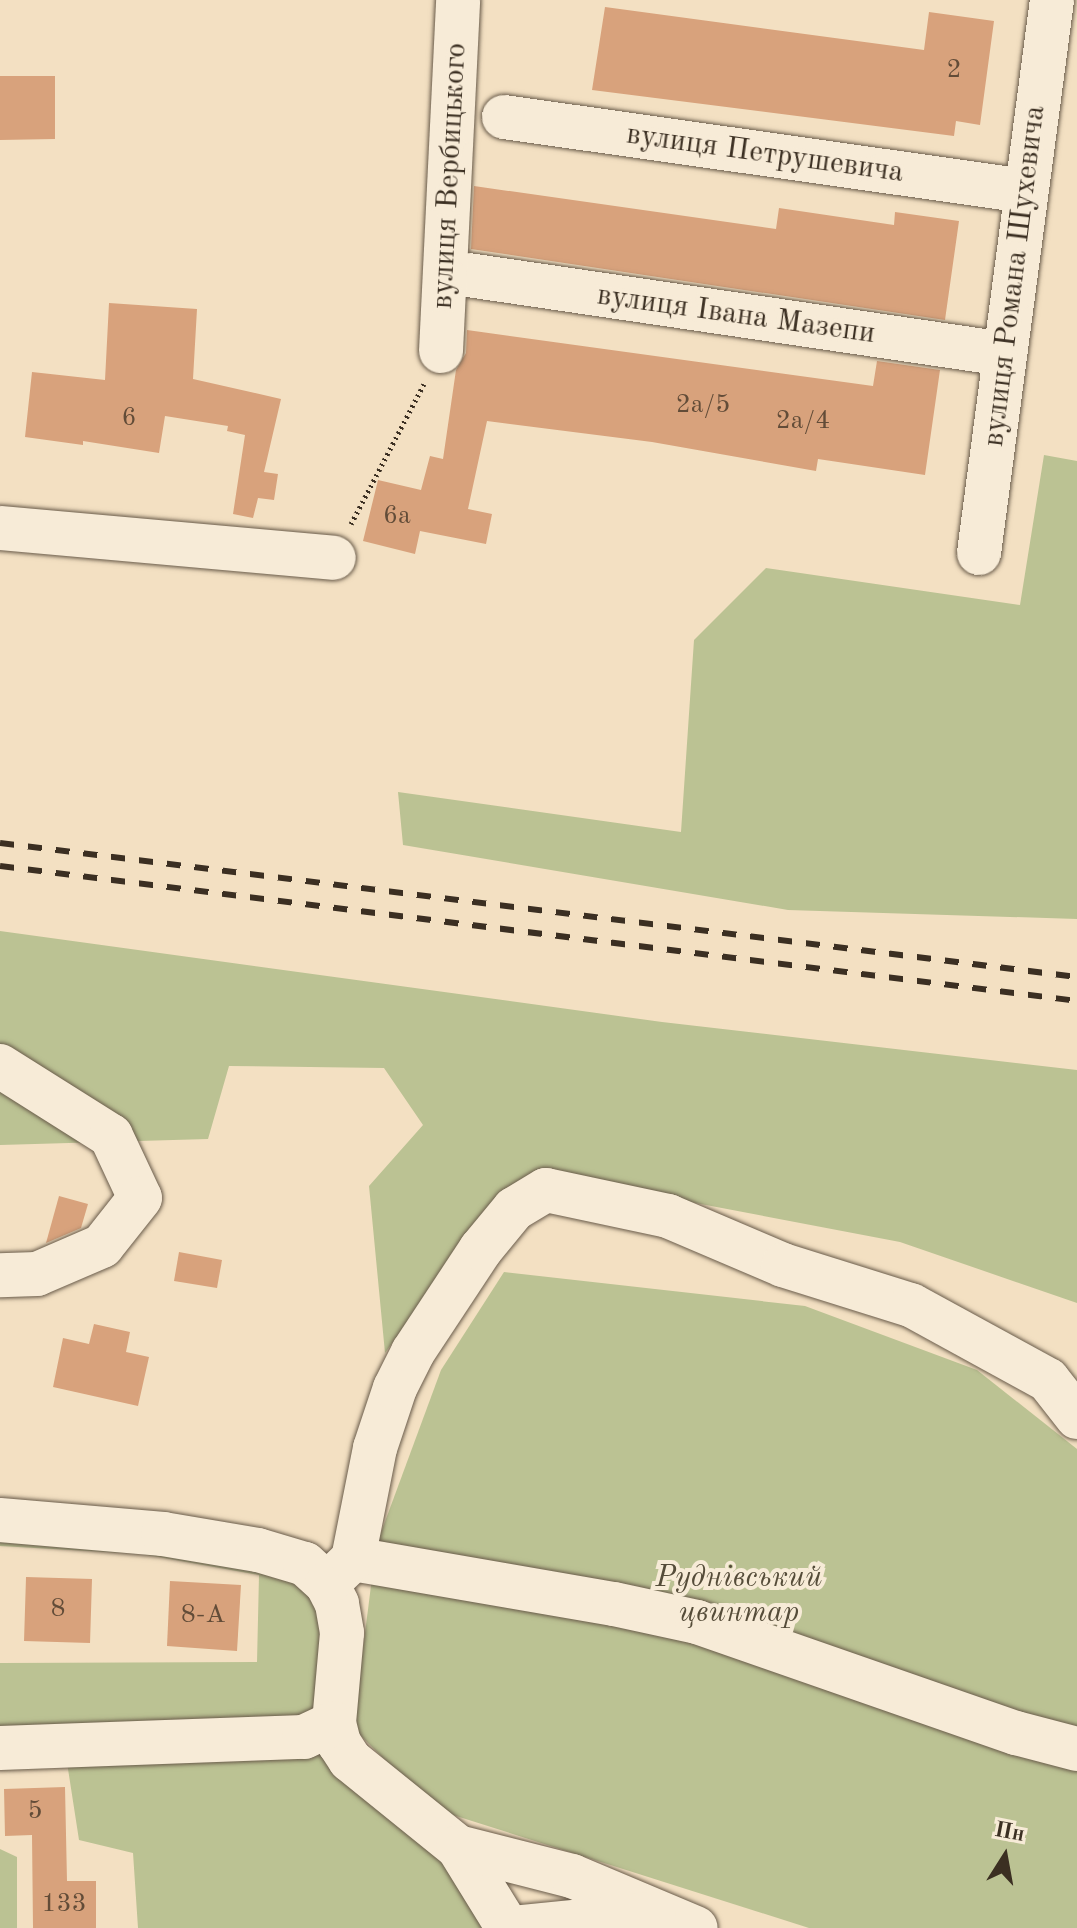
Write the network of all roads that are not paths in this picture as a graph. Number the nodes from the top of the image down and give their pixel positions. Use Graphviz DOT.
graph roads {
  1 [pos="458,0"];
  2 [pos="1052,0"];
  3 [pos="504,117"];
  4 [pos="1025,191"];
  5 [pos="468,275"];
  6 [pos="441,351"];
  7 [pos="1004,354"];
  8 [pos="0,528"];
  9 [pos="979,553"];
  10 [pos="334,558"];
  11 [pos="0,1066"];
  12 [pos="0,1275"];
  13 [pos="1077,1417"];
  14 [pos="0,1520"];
  15 [pos="340,1572"];
  16 [pos="334,1723"];
  17 [pos="0,1748"];
  18 [pos="1077,1749"];
  19 [pos="458,1847"];
  20 [pos="655,1914"];
  21 [pos="511,1928"];
  22 [pos="696,1928"];
  1 -- 6 [label="street, вулиця Вербицького"];
  2 -- 4 [label="street, вулиця Романа Шухевича"];
  3 -- 4 [label="street, вулиця Петрушевича"];
  4 -- 7 [label="street, вулиця Романа Шухевича"];
  5 -- 7 [label="street, вулиця Івана Мазепи"];
  7 -- 9 [label="street, вулиця Романа Шухевича"];
  8 -- 10 [label="street"];
  11 -- 12 [label="street"];
  13 -- 15 [label="street"];
  14 -- 15 [label="street"];
  15 -- 16 [label="street"];
  15 -- 18 [label="street"];
  16 -- 17 [label="street"];
  16 -- 19 [label="street"];
  19 -- 20 [label="street"];
  19 -- 21 [label="street"];
  20 -- 21 [label="street"];
  20 -- 22 [label="street"];
}
